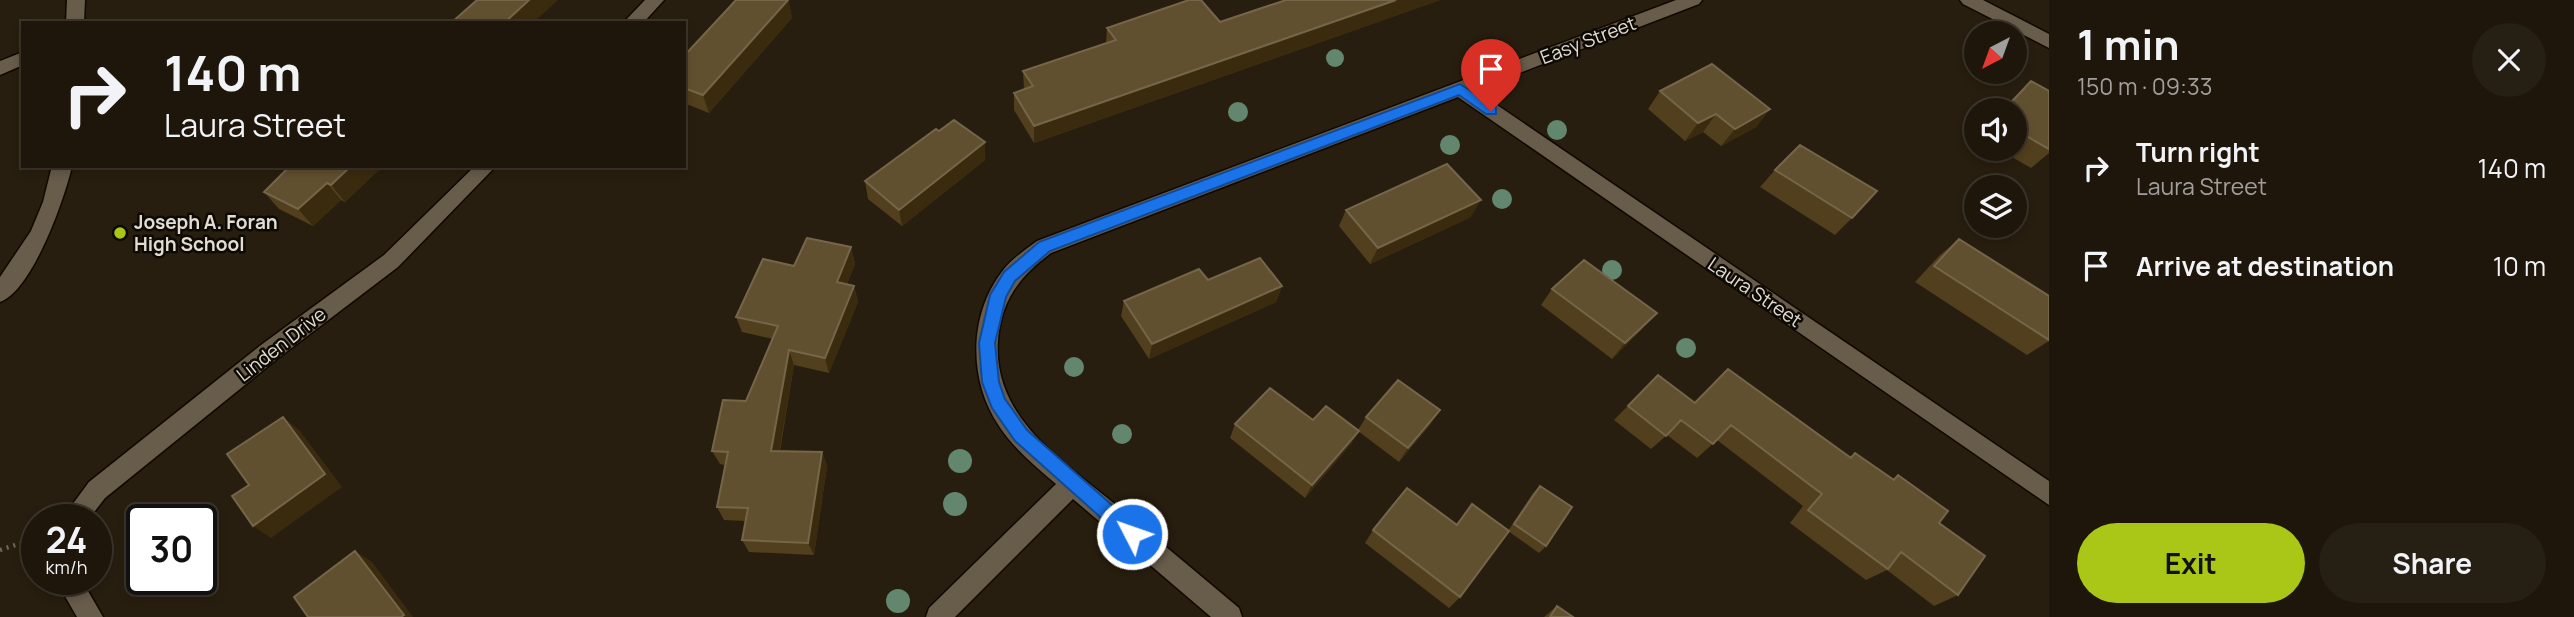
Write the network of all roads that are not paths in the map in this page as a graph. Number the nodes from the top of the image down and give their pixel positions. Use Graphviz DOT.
graph roads {
  1 [pos="76,0"];
  2 [pos="655,0"];
  3 [pos="1692,0"];
  4 [pos="1969,0"];
  5 [pos="75,21"];
  6 [pos="634,21"];
  7 [pos="2049,42"];
  8 [pos="21,59"];
  9 [pos="0,68"];
  10 [pos="1460,89"];
  11 [pos="62,168"];
  12 [pos="484,168"];
  13 [pos="0,293"];
  14 [pos="1073,483"];
  15 [pos="2049,494"];
  16 [pos="86,504"];
  17 [pos="77,595"];
  18 [pos="91,617"];
  19 [pos="937,617"];
  20 [pos="1230,617"];
  1 -- 5 [label="street"];
  2 -- 6 [label="street"];
  3 -- 10 [label="street, Easy Street"];
  4 -- 7 [label="street"];
  8 -- 9 [label="street"];
  10 -- 14 [label="street, Easy Street"];
  10 -- 15 [label="street, Laura Street"];
  11 -- 13 [label="street"];
  12 -- 16 [label="street, Linden Drive"];
  14 -- 19 [label="street"];
  14 -- 20 [label="street, Easy Street"];
  17 -- 18 [label="street"];
}
